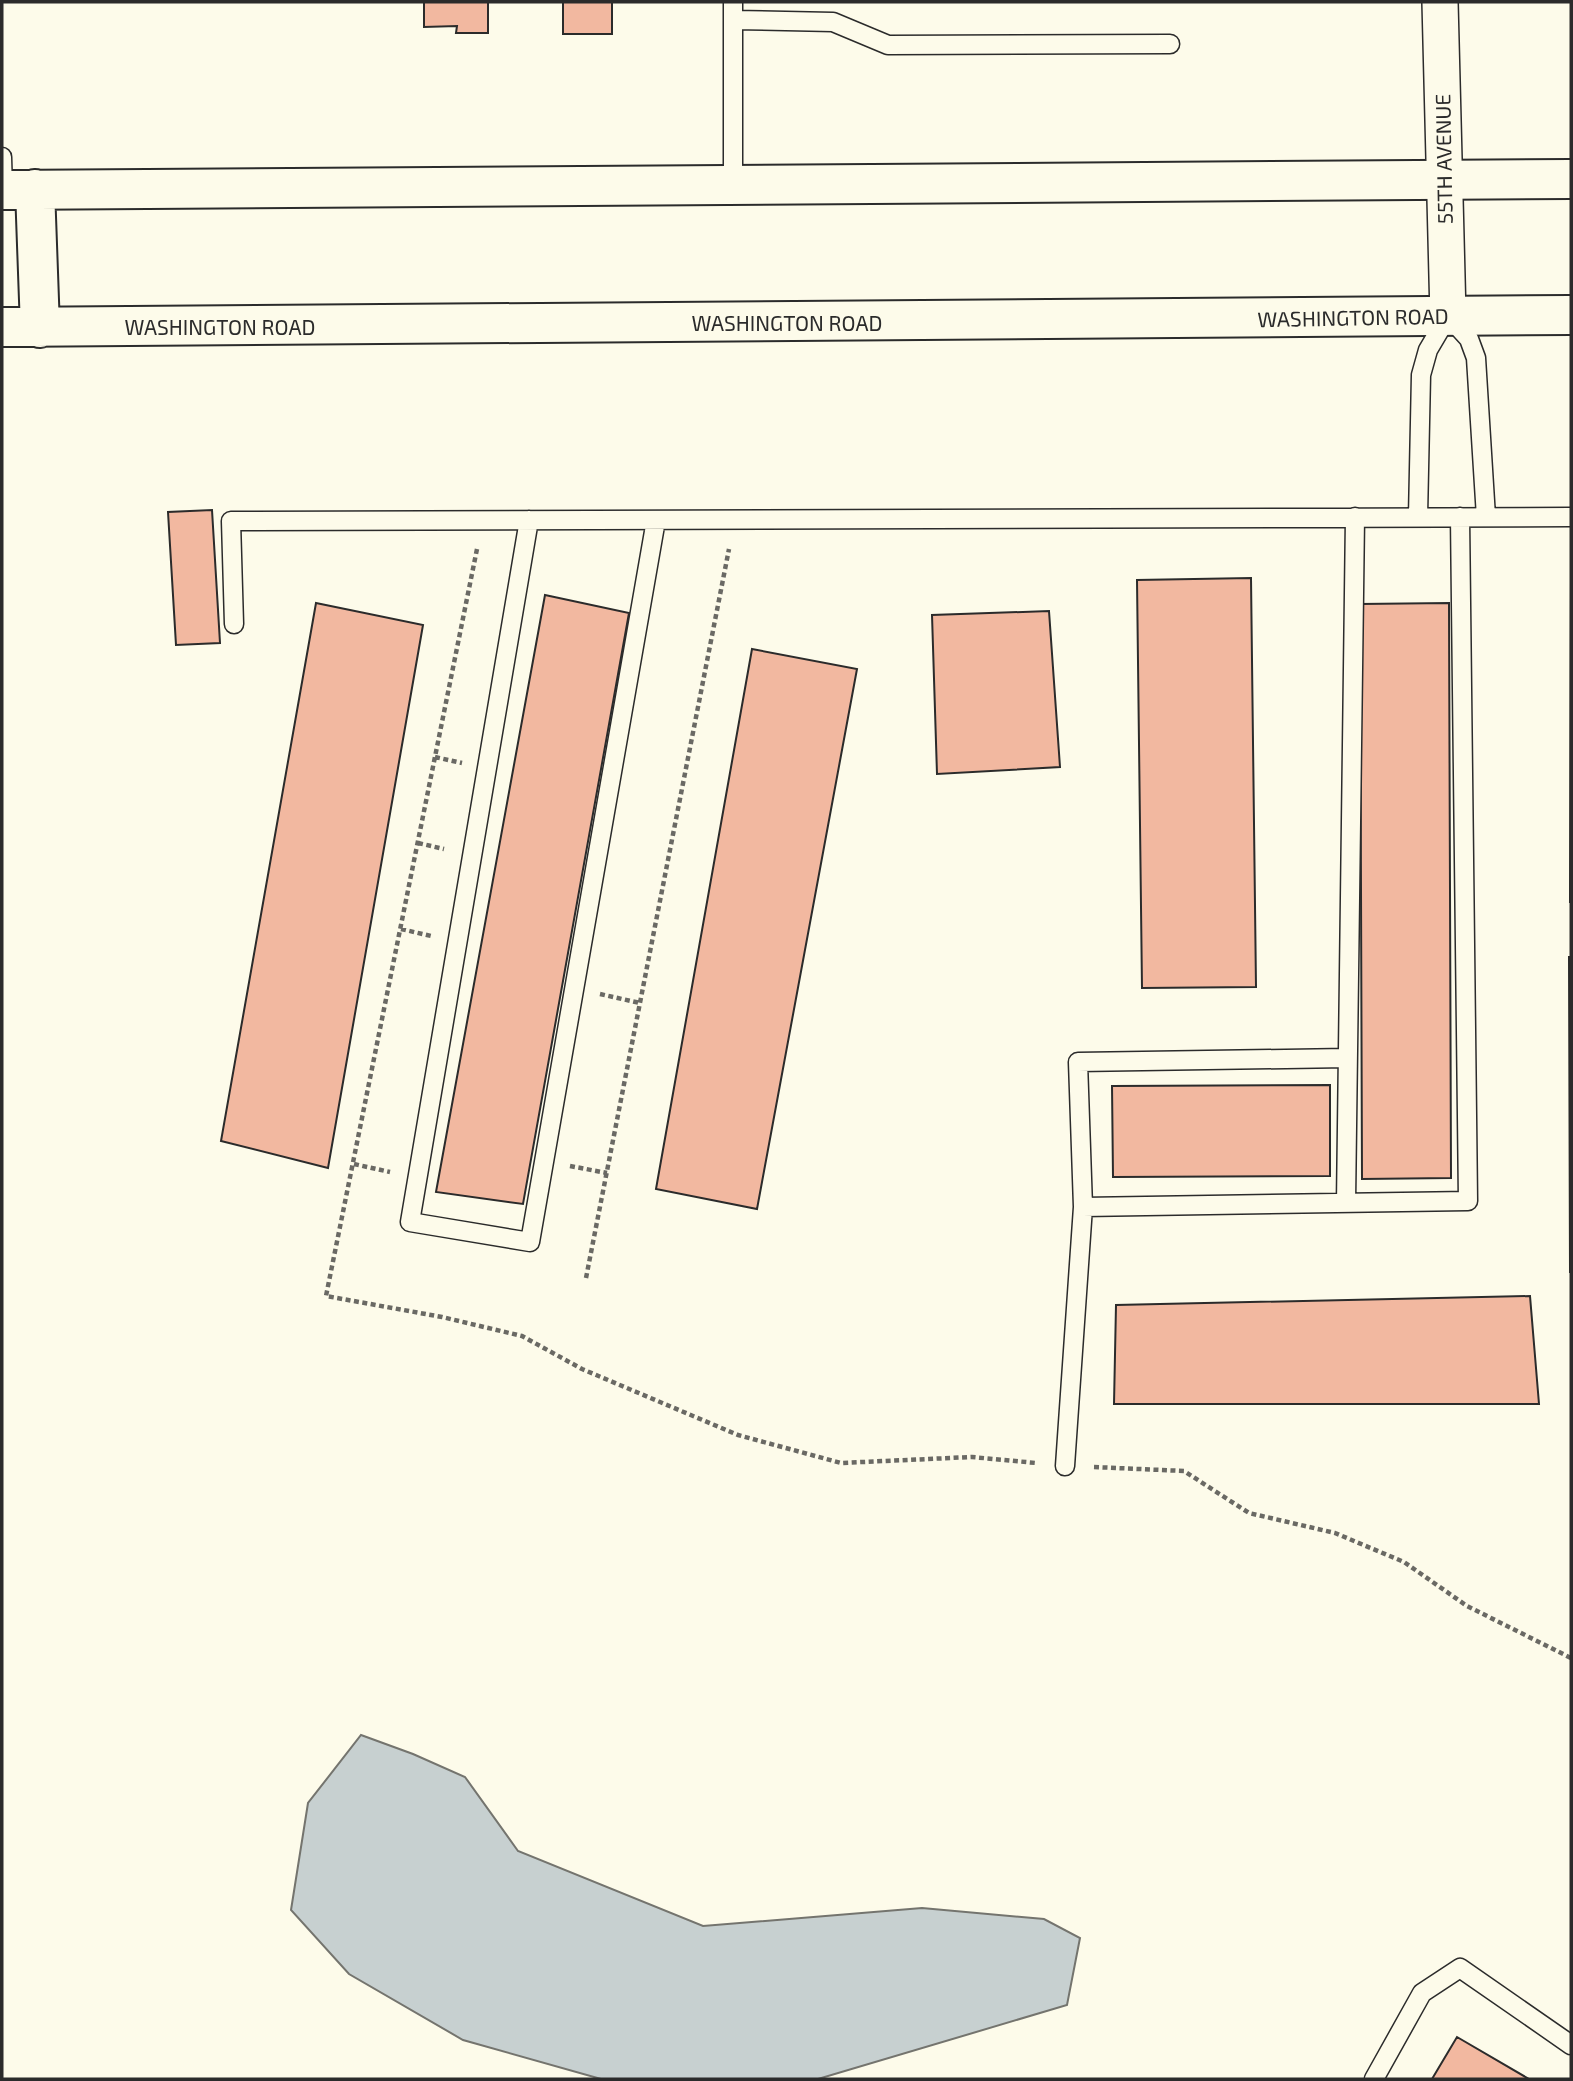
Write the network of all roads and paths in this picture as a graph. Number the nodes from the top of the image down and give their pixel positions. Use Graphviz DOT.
graph roads {
  1 [pos="1440,2"];
  2 [pos="733,11"];
  3 [pos="1170,44"];
  4 [pos="1571,179"];
  5 [pos="1443,180"];
  6 [pos="10,181"];
  7 [pos="733,185"];
  8 [pos="1571,315"];
  9 [pos="1448,316"];
  10 [pos="2,327"];
  11 [pos="40,328"];
  12 [pos="1355,517"];
  13 [pos="1418,517"];
  14 [pos="1460,517"];
  15 [pos="1486,517"];
  16 [pos="1571,517"];
  17 [pos="529,520"];
  18 [pos="656,520"];
  19 [pos="729,548"];
  20 [pos="477,549"];
  21 [pos="234,624"];
  22 [pos="574,988"];
  23 [pos="640,1003"];
  24 [pos="1347,1058"];
  25 [pos="354,1164"];
  26 [pos="417,1177"];
  27 [pos="1346,1203"];
  28 [pos="1083,1207"];
  29 [pos="586,1279"];
  30 [pos="1065,1466"];
  31 [pos="1571,1658"];
  32 [pos="1571,2045"];
  33 [pos="1374,2079"];
  1 -- 5 [label="street, 55TH AVENUE"];
  2 -- 3 [label="lane"];
  2 -- 7 [label="lane"];
  4 -- 5 [label="main road"];
  5 -- 7 [label="main road"];
  5 -- 9 [label="street, 55TH AVENUE"];
  6 -- 7 [label="main road"];
  6 -- 11 [label="main road"];
  8 -- 9 [label="main road, WASHINGTON ROAD"];
  9 -- 11 [label="main road, WASHINGTON ROAD"];
  9 -- 13 [label="lane"];
  9 -- 15 [label="lane"];
  10 -- 11 [label="main road, WASHINGTON ROAD"];
  12 -- 13 [label="lane"];
  12 -- 18 [label="lane"];
  12 -- 24 [label="lane"];
  13 -- 14 [label="lane"];
  14 -- 15 [label="lane"];
  14 -- 27 [label="lane"];
  15 -- 16 [label="lane"];
  17 -- 18 [label="lane"];
  17 -- 21 [label="lane"];
  17 -- 26 [label="lane"];
  18 -- 22 [label="lane"];
  19 -- 23 [label="path"];
  20 -- 25 [label="path"];
  22 -- 23 [label="path"];
  22 -- 26 [label="lane"];
  23 -- 29 [label="path"];
  24 -- 27 [label="lane"];
  24 -- 28 [label="lane"];
  25 -- 26 [label="path"];
  25 -- 30 [label="path"];
  27 -- 28 [label="lane"];
  28 -- 30 [label="lane"];
  30 -- 31 [label="path"];
  32 -- 33 [label="lane"];
}
